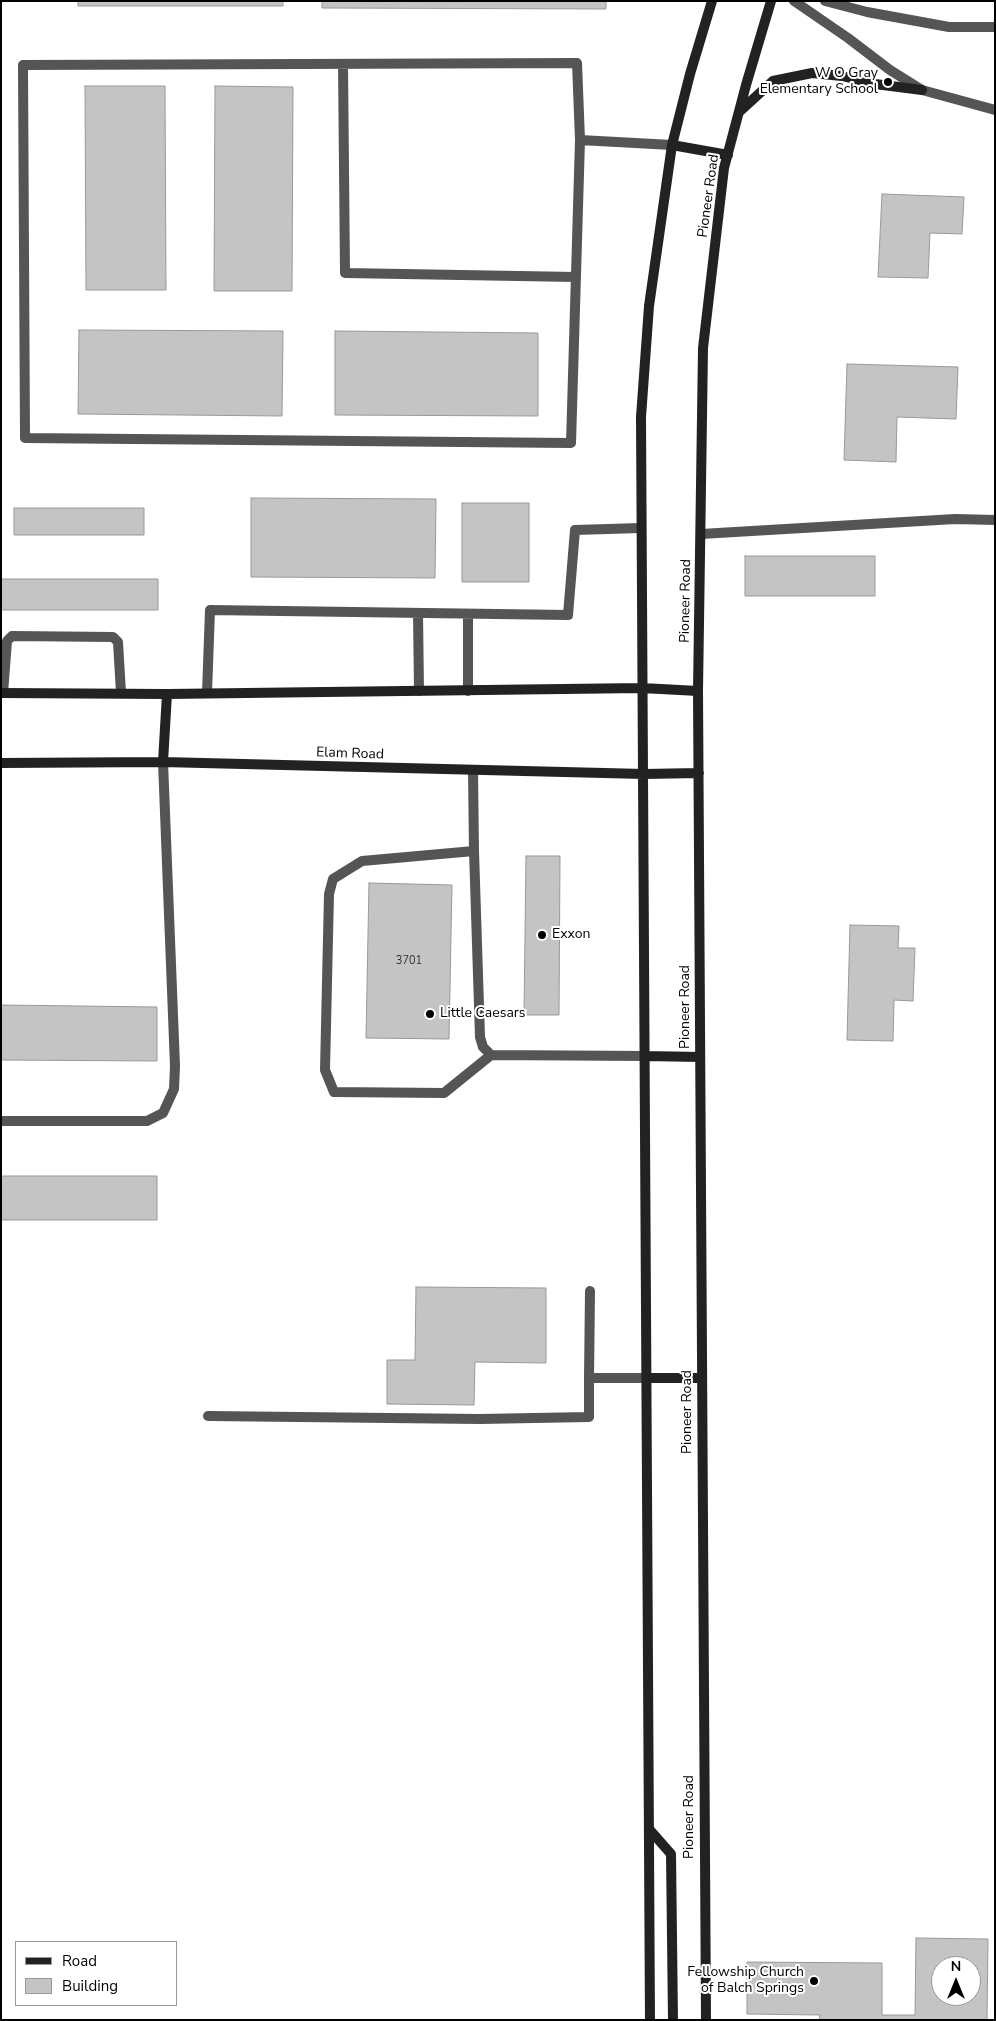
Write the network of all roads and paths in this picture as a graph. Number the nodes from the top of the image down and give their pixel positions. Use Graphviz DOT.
graph roads {
  1 [pos="712,1"];
  2 [pos="771,1"];
  3 [pos="794,1"];
  4 [pos="825,1"];
  5 [pos="995,27"];
  6 [pos="343,64"];
  7 [pos="922,90"];
  8 [pos="995,110"];
  9 [pos="739,112"];
  10 [pos="580,140"];
  11 [pos="672,144"];
  12 [pos="728,155"];
  13 [pos="576,277"];
  14 [pos="995,520"];
  15 [pos="642,528"];
  16 [pos="701,534"];
  17 [pos="418,613"];
  18 [pos="468,614"];
  19 [pos="642,688"];
  20 [pos="419,691"];
  21 [pos="468,691"];
  22 [pos="698,691"];
  23 [pos="2,693"];
  24 [pos="121,693"];
  25 [pos="207,693"];
  26 [pos="167,694"];
  27 [pos="163,762"];
  28 [pos="1,763"];
  29 [pos="474,771"];
  30 [pos="699,773"];
  31 [pos="644,774"];
  32 [pos="474,851"];
  33 [pos="491,1055"];
  34 [pos="645,1056"];
  35 [pos="700,1057"];
  36 [pos="1,1121"];
  37 [pos="590,1291"];
  38 [pos="589,1378"];
  39 [pos="647,1378"];
  40 [pos="701,1378"];
  41 [pos="208,1416"];
  42 [pos="649,1829"];
  43 [pos="650,2020"];
  44 [pos="673,2020"];
  45 [pos="706,2020"];
  1 -- 11 [label="main road"];
  2 -- 9 [label="main road, Pioneer Road"];
  3 -- 7 [label="lane"];
  4 -- 5 [label="lane"];
  6 -- 10 [label="lane"];
  6 -- 13 [label="lane"];
  6 -- 13 [label="lane"];
  7 -- 8 [label="lane"];
  7 -- 9 [label="main road"];
  9 -- 12 [label="main road, Pioneer Road"];
  10 -- 11 [label="lane"];
  10 -- 13 [label="lane"];
  11 -- 12 [label="main road"];
  11 -- 15 [label="main road"];
  12 -- 16 [label="main road, Pioneer Road"];
  14 -- 16 [label="lane"];
  15 -- 18 [label="lane"];
  15 -- 19 [label="main road"];
  16 -- 22 [label="main road, Pioneer Road"];
  17 -- 18 [label="lane"];
  17 -- 20 [label="lane"];
  17 -- 25 [label="lane"];
  18 -- 21 [label="lane"];
  19 -- 21 [label="main road"];
  19 -- 22 [label="main road"];
  19 -- 31 [label="main road"];
  20 -- 21 [label="main road"];
  20 -- 25 [label="main road"];
  22 -- 30 [label="main road, Pioneer Road"];
  23 -- 24 [label="main road"];
  23 -- 24 [label="lane"];
  24 -- 26 [label="main road"];
  25 -- 26 [label="main road"];
  26 -- 27 [label="main road"];
  27 -- 28 [label="main road, Elam Road"];
  27 -- 29 [label="main road, Elam Road"];
  27 -- 36 [label="lane"];
  29 -- 31 [label="main road, Elam Road"];
  29 -- 32 [label="lane"];
  30 -- 31 [label="main road, Elam Road"];
  30 -- 35 [label="main road, Pioneer Road"];
  31 -- 34 [label="main road"];
  32 -- 33 [label="lane"];
  32 -- 33 [label="lane"];
  33 -- 34 [label="lane"];
  34 -- 35 [label="main road"];
  34 -- 39 [label="main road"];
  35 -- 40 [label="main road, Pioneer Road"];
  37 -- 38 [label="lane"];
  38 -- 39 [label="lane"];
  38 -- 41 [label="lane"];
  39 -- 40 [label="main road"];
  39 -- 42 [label="main road"];
  40 -- 45 [label="main road, Pioneer Road"];
  42 -- 43 [label="main road"];
  42 -- 44 [label="main road"];
}
